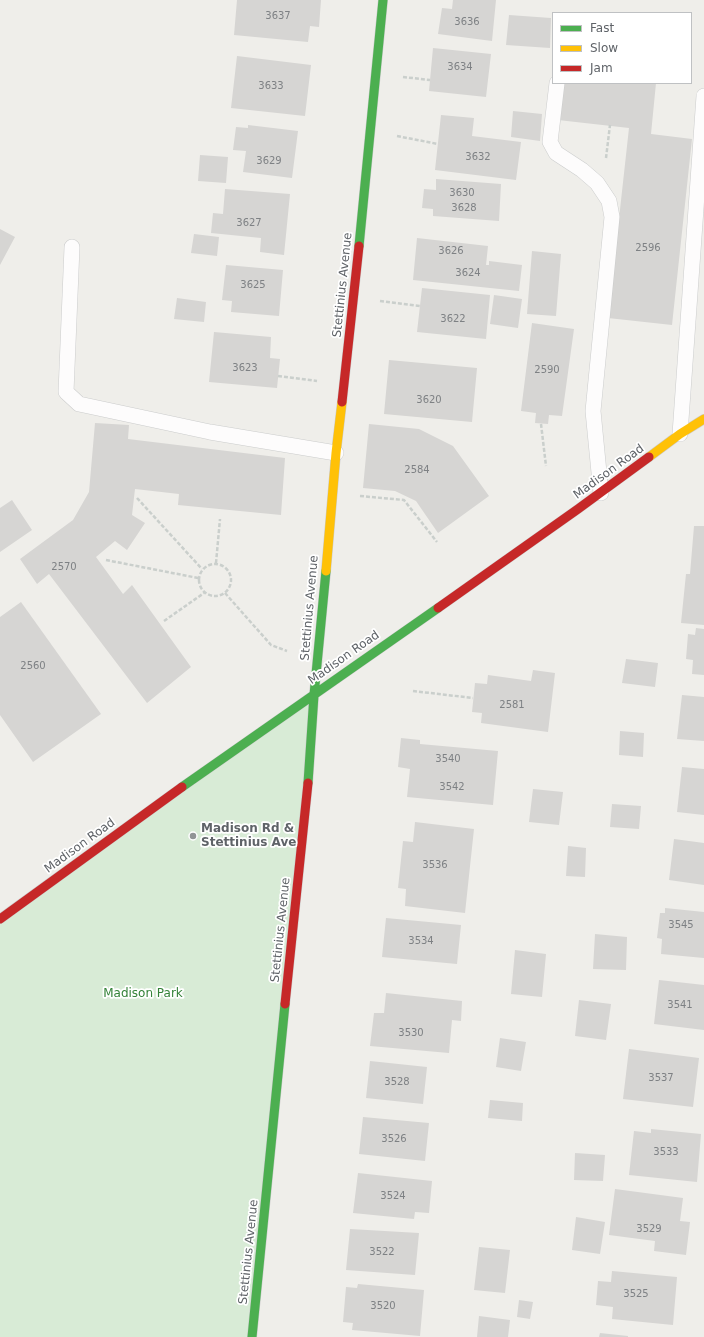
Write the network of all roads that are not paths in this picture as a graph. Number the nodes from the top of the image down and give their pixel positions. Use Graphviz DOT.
graph roads {
  1 [pos="383,0"];
  2 [pos="557,84"];
  3 [pos="704,96"];
  4 [pos="72,247"];
  5 [pos="704,419"];
  6 [pos="680,434"];
  7 [pos="336,453"];
  8 [pos="601,493"];
  9 [pos="314,695"];
  10 [pos="0,920"];
  11 [pos="252,1337"];
  1 -- 7 [label="street, Stettinius Avenue"];
  2 -- 8 [label="lane"];
  3 -- 6 [label="lane"];
  4 -- 7 [label="lane"];
  5 -- 6 [label="street, Madison Road"];
  6 -- 8 [label="street, Madison Road"];
  7 -- 9 [label="street, Stettinius Avenue"];
  8 -- 9 [label="street, Madison Road"];
  9 -- 10 [label="street, Madison Road"];
  9 -- 11 [label="street, Stettinius Avenue"];
}
